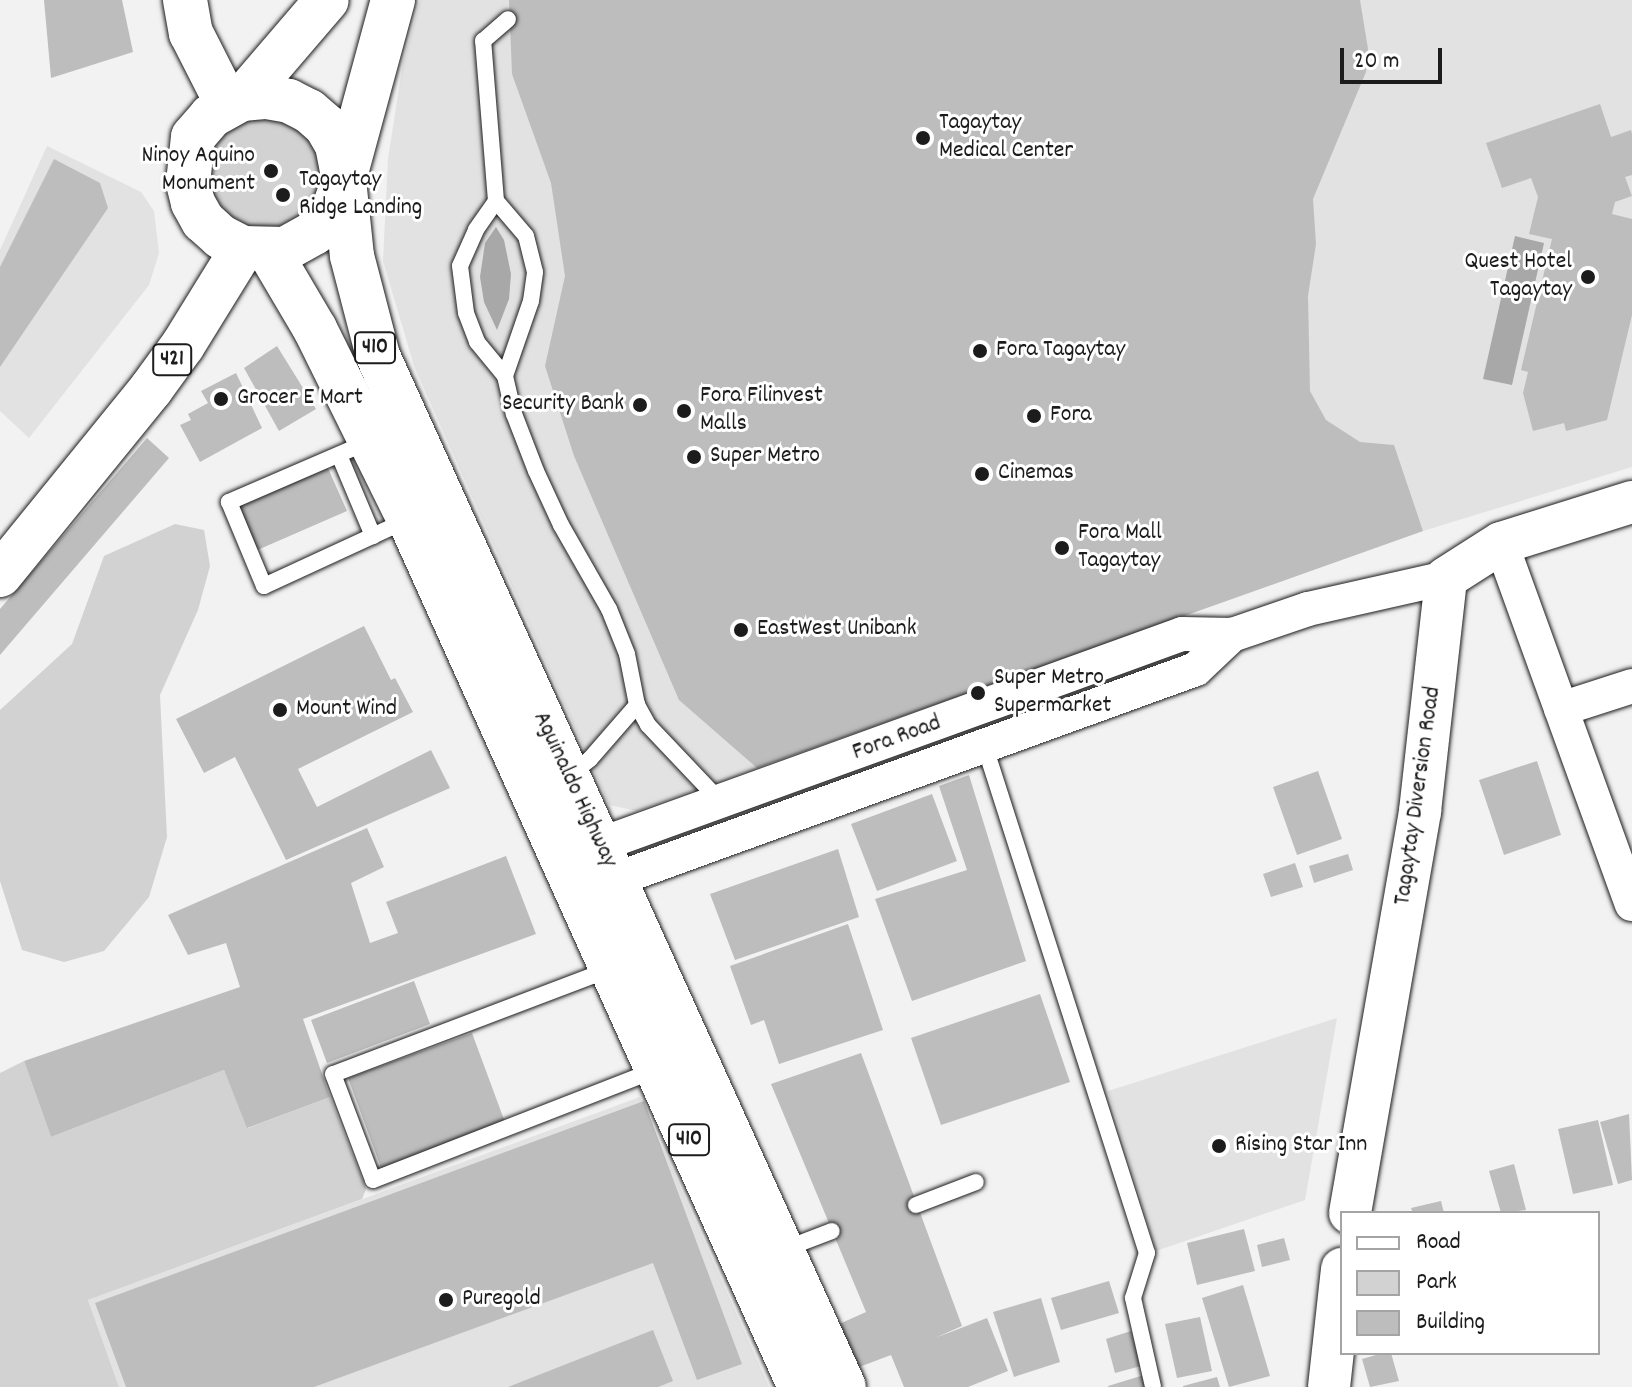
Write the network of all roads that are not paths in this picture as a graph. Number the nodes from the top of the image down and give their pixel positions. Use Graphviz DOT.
graph roads {
  1 [pos="185,0"];
  2 [pos="327,0"];
  3 [pos="393,0"];
  4 [pos="508,19"];
  5 [pos="235,103"];
  6 [pos="344,180"];
  7 [pos="496,201"];
  8 [pos="256,250"];
  9 [pos="505,376"];
  10 [pos="355,448"];
  11 [pos="1632,502"];
  12 [pos="391,527"];
  13 [pos="1501,543"];
  14 [pos="0,575"];
  15 [pos="1446,578"];
  16 [pos="1232,635"];
  17 [pos="1632,686"];
  18 [pos="637,705"];
  19 [pos="1561,709"];
  20 [pos="985,747"];
  21 [pos="567,777"];
  22 [pos="721,802"];
  23 [pos="666,842"];
  24 [pos="589,869"];
  25 [pos="1632,904"];
  26 [pos="612,968"];
  27 [pos="657,1069"];
  28 [pos="976,1182"];
  29 [pos="916,1205"];
  30 [pos="1350,1211"];
  31 [pos="832,1231"];
  32 [pos="781,1250"];
  33 [pos="1340,1287"];
  34 [pos="800,1387"];
  35 [pos="844,1387"];
  36 [pos="1153,1387"];
  37 [pos="1329,1387"];
  1 -- 5 [label="main road"];
  2 -- 5 [label="main road, 410"];
  3 -- 6 [label="main road, 410"];
  4 -- 7 [label="lane"];
  5 -- 6 [label="main road, 410"];
  5 -- 8 [label="main road, 410"];
  6 -- 8 [label="main road, 410"];
  6 -- 21 [label="main road, Aguinaldo Highway / 410"];
  7 -- 9 [label="lane"];
  7 -- 9 [label="lane"];
  8 -- 10 [label="main road, Aguinaldo Highway / 410"];
  8 -- 14 [label="main road, 421"];
  9 -- 18 [label="lane"];
  10 -- 12 [label="main road, Aguinaldo Highway / 410"];
  10 -- 12 [label="lane"];
  11 -- 13 [label="street"];
  12 -- 24 [label="main road, Aguinaldo Highway / 410"];
  13 -- 15 [label="street"];
  13 -- 19 [label="street"];
  15 -- 16 [label="street, Fora Road"];
  15 -- 30 [label="street, Tagaytay Diversion Road"];
  16 -- 20 [label="street, Fora Road"];
  16 -- 22 [label="street, Fora Road"];
  17 -- 19 [label="street"];
  18 -- 21 [label="lane"];
  18 -- 22 [label="lane"];
  19 -- 25 [label="street"];
  20 -- 23 [label="street, Fora Road"];
  20 -- 36 [label="lane"];
  21 -- 24 [label="main road, Aguinaldo Highway / 410"];
  22 -- 23 [label="street, Fora Road"];
  23 -- 24 [label="street, Fora Road"];
  24 -- 26 [label="main road, Aguinaldo Highway / 410"];
  24 -- 32 [label="main road, Aguinaldo Highway / 410"];
  26 -- 27 [label="main road, Aguinaldo Highway / 410"];
  26 -- 27 [label="lane"];
  27 -- 34 [label="main road, Aguinaldo Highway / 410"];
  28 -- 29 [label="lane"];
  31 -- 32 [label="lane"];
  32 -- 35 [label="main road, Aguinaldo Highway / 410"];
  33 -- 37 [label="street"];
}
